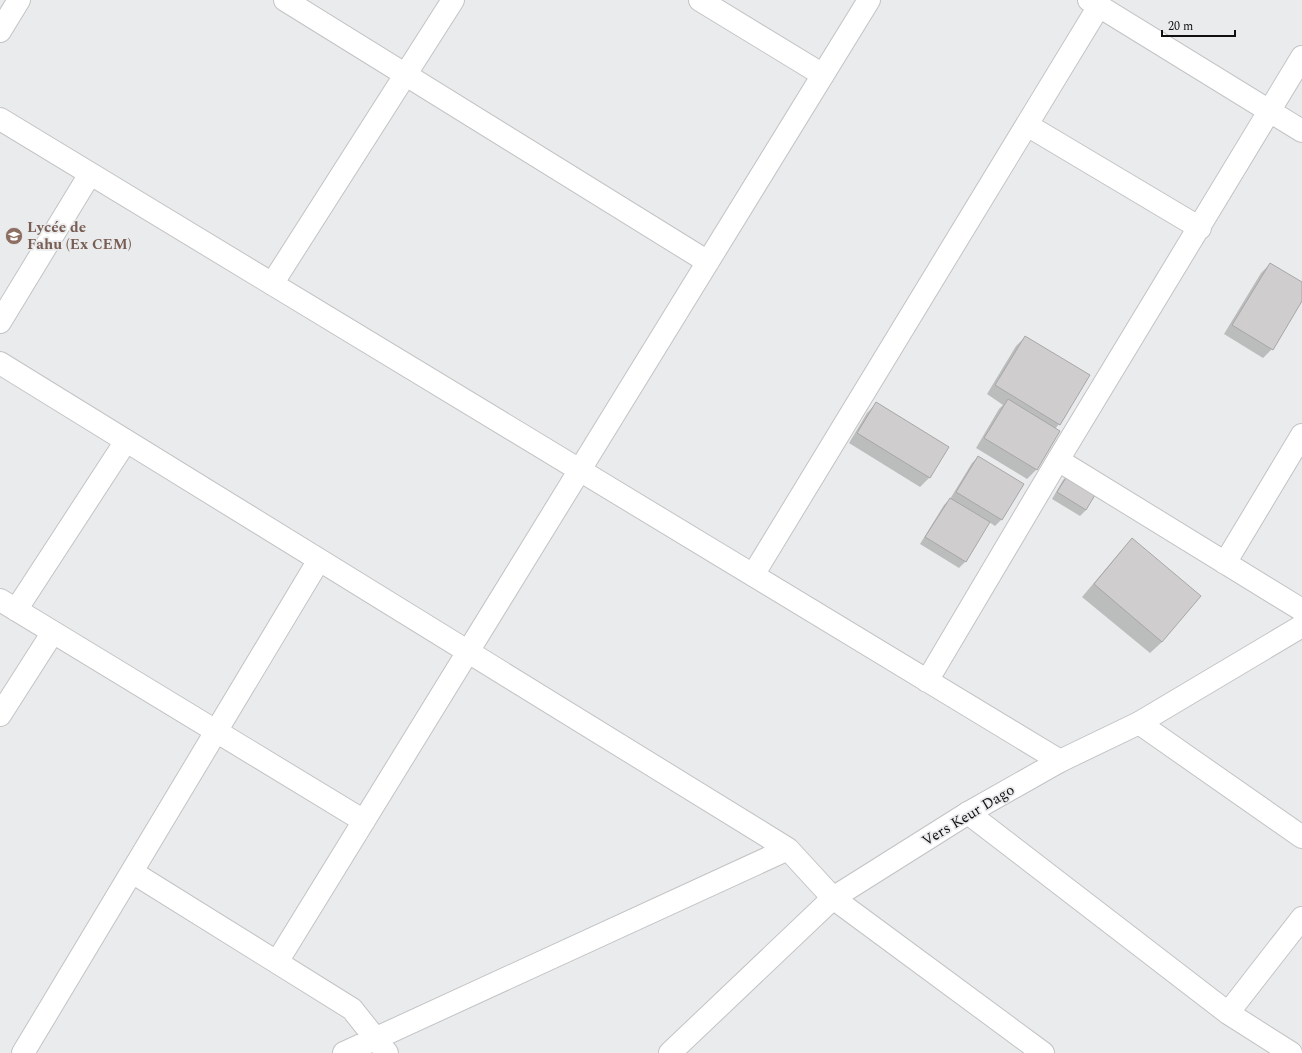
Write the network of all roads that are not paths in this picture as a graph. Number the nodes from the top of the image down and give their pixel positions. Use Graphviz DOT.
graph roads {
  1 [pos="20,0"];
  2 [pos="285,0"];
  3 [pos="453,0"];
  4 [pos="700,0"];
  5 [pos="869,0"];
  6 [pos="1094,3"];
  7 [pos="0,31"];
  8 [pos="1302,57"];
  9 [pos="406,74"];
  10 [pos="823,75"];
  11 [pos="1270,111"];
  12 [pos="0,119"];
  13 [pos="1027,125"];
  14 [pos="1302,131"];
  15 [pos="90,174"];
  16 [pos="1200,228"];
  17 [pos="708,262"];
  18 [pos="272,284"];
  19 [pos="0,322"];
  20 [pos="0,363"];
  21 [pos="1302,435"];
  22 [pos="126,440"];
  23 [pos="1058,460"];
  24 [pos="580,470"];
  25 [pos="319,560"];
  26 [pos="1225,563"];
  27 [pos="753,575"];
  28 [pos="8,605"];
  29 [pos="1302,610"];
  30 [pos="1302,626"];
  31 [pos="53,632"];
  32 [pos="468,652"];
  33 [pos="927,681"];
  34 [pos="0,715"];
  35 [pos="1139,723"];
  36 [pos="216,731"];
  37 [pos="1060,761"];
  38 [pos="968,813"];
  39 [pos="364,821"];
  40 [pos="1302,837"];
  41 [pos="788,849"];
  42 [pos="132,872"];
  43 [pos="833,898"];
  44 [pos="1302,918"];
  45 [pos="277,962"];
  46 [pos="1228,1013"];
  47 [pos="381,1046"];
  48 [pos="23,1053"];
  49 [pos="344,1053"];
  50 [pos="670,1053"];
  51 [pos="1043,1053"];
  52 [pos="1291,1053"];
  1 -- 7 [label="street"];
  2 -- 9 [label="street"];
  3 -- 9 [label="street"];
  4 -- 10 [label="street"];
  5 -- 10 [label="street"];
  6 -- 11 [label="street"];
  6 -- 13 [label="street"];
  8 -- 11 [label="street"];
  9 -- 17 [label="street"];
  9 -- 18 [label="street"];
  10 -- 17 [label="street"];
  11 -- 14 [label="street"];
  11 -- 16 [label="street"];
  12 -- 15 [label="street"];
  13 -- 16 [label="street"];
  13 -- 27 [label="street"];
  15 -- 18 [label="street"];
  15 -- 19 [label="street"];
  16 -- 23 [label="street"];
  17 -- 24 [label="street"];
  18 -- 24 [label="street"];
  20 -- 22 [label="street"];
  21 -- 26 [label="street"];
  22 -- 25 [label="street"];
  22 -- 28 [label="street"];
  23 -- 26 [label="street"];
  23 -- 33 [label="street"];
  24 -- 27 [label="street"];
  24 -- 32 [label="street"];
  25 -- 32 [label="street"];
  25 -- 36 [label="street"];
  26 -- 29 [label="street"];
  27 -- 33 [label="street"];
  28 -- 31 [label="street"];
  30 -- 35 [label="street, Vers Keur Dago"];
  31 -- 34 [label="street"];
  31 -- 36 [label="street"];
  32 -- 39 [label="street"];
  32 -- 41 [label="street"];
  33 -- 37 [label="street"];
  35 -- 37 [label="street, Vers Keur Dago"];
  35 -- 40 [label="street"];
  36 -- 39 [label="street"];
  36 -- 42 [label="street"];
  37 -- 38 [label="street, Vers Keur Dago"];
  38 -- 43 [label="street, Vers Keur Dago"];
  38 -- 46 [label="street"];
  39 -- 45 [label="street"];
  41 -- 43 [label="street"];
  41 -- 47 [label="street"];
  42 -- 45 [label="street"];
  42 -- 48 [label="street"];
  43 -- 50 [label="street, Vers Keur Dago"];
  43 -- 51 [label="street"];
  44 -- 46 [label="street"];
  45 -- 47 [label="street"];
  46 -- 52 [label="street"];
  47 -- 49 [label="street"];
}
